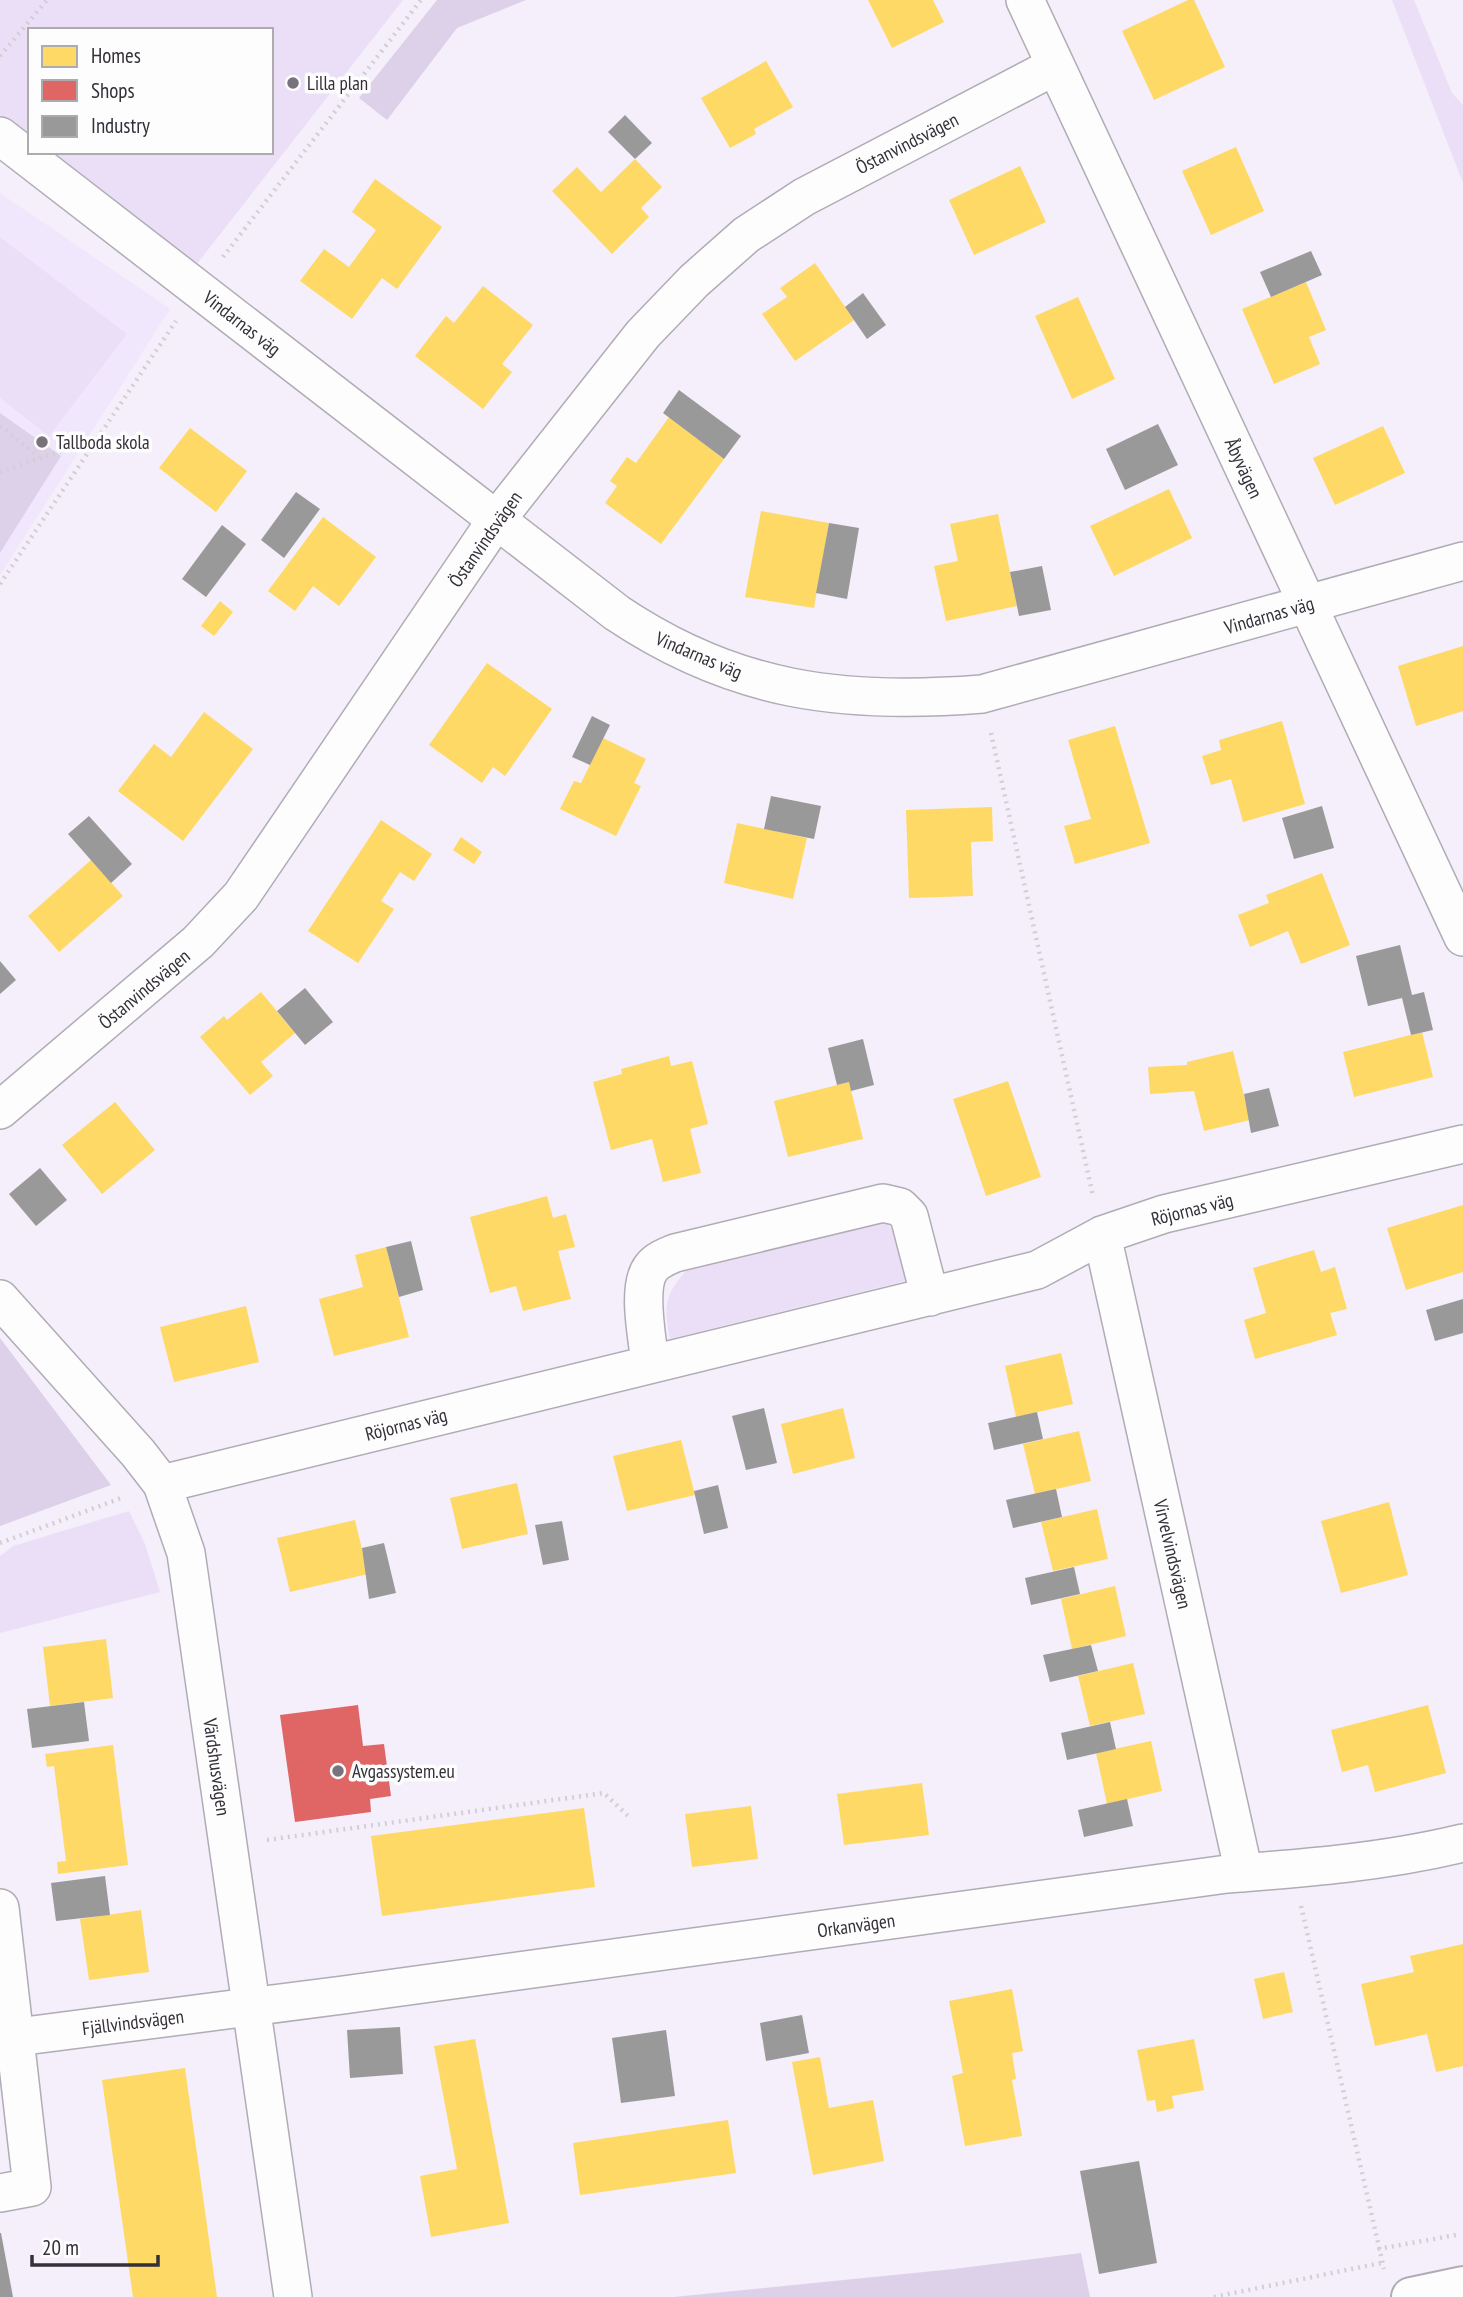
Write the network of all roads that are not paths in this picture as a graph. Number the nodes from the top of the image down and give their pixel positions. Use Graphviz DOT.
graph roads {
  1 [pos="1025,0"];
  2 [pos="1055,66"];
  3 [pos="0,136"];
  4 [pos="497,519"];
  5 [pos="1463,561"];
  6 [pos="1308,604"];
  7 [pos="1463,937"];
  8 [pos="0,1110"];
  9 [pos="1463,1144"];
  10 [pos="1101,1235"];
  11 [pos="930,1297"];
  12 [pos="0,1299"];
  13 [pos="650,1364"];
  14 [pos="162,1484"];
  15 [pos="1463,1843"];
  16 [pos="1244,1873"];
  17 [pos="0,1908"];
  18 [pos="249,2007"];
  19 [pos="17,2036"];
  20 [pos="0,2193"];
  21 [pos="1398,2286"];
  22 [pos="1463,2286"];
  23 [pos="293,2297"];
  1 -- 2 [label="street, Åbyvägen"];
  2 -- 4 [label="street, Östanvindsvägen"];
  2 -- 6 [label="street, Åbyvägen"];
  3 -- 4 [label="street, Vindarnas väg"];
  4 -- 6 [label="street, Vindarnas väg"];
  4 -- 8 [label="street, Östanvindsvägen"];
  5 -- 6 [label="street, Vindarnas väg"];
  6 -- 7 [label="street, Åbyvägen"];
  9 -- 10 [label="street, Röjornas väg"];
  10 -- 11 [label="street, Röjornas väg"];
  10 -- 16 [label="street, Virvelvindsvägen"];
  11 -- 13 [label="street, Röjornas väg"];
  11 -- 13 [label="street"];
  12 -- 14 [label="street, Värdshusvägen"];
  13 -- 14 [label="street, Röjornas väg"];
  14 -- 18 [label="street, Värdshusvägen"];
  15 -- 16 [label="street, Orkanvägen"];
  16 -- 18 [label="street, Orkanvägen"];
  17 -- 19 [label="street"];
  18 -- 19 [label="street, Fjällvindsvägen"];
  18 -- 23 [label="street, Värdshusvägen"];
  19 -- 20 [label="street"];
  21 -- 22 [label="main road"];
}
